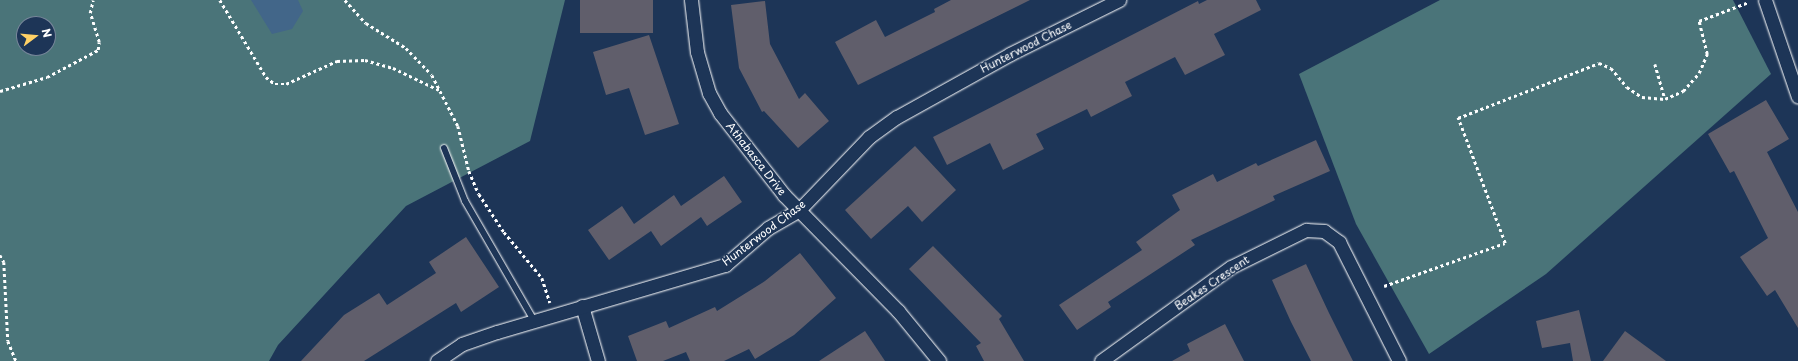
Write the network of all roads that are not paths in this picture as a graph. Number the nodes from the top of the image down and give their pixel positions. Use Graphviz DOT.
graph roads {
  1 [pos="691,0"];
  2 [pos="1119,0"];
  3 [pos="1765,0"];
  4 [pos="1798,97"];
  5 [pos="444,148"];
  6 [pos="798,211"];
  7 [pos="582,306"];
  8 [pos="536,323"];
  9 [pos="437,361"];
  10 [pos="598,361"];
  11 [pos="939,361"];
  12 [pos="1101,361"];
  13 [pos="1399,361"];
  1 -- 6 [label="street, Athabasca Drive"];
  2 -- 6 [label="street, Hunterwood Chase"];
  3 -- 4 [label="street"];
  5 -- 8 [label="lane"];
  6 -- 7 [label="street, Hunterwood Chase"];
  6 -- 11 [label="street, Athabasca Drive"];
  7 -- 8 [label="street, Hunterwood Chase"];
  7 -- 10 [label="street"];
  8 -- 9 [label="street, Hunterwood Chase"];
  12 -- 13 [label="street, Beakes Crescent"];
}
